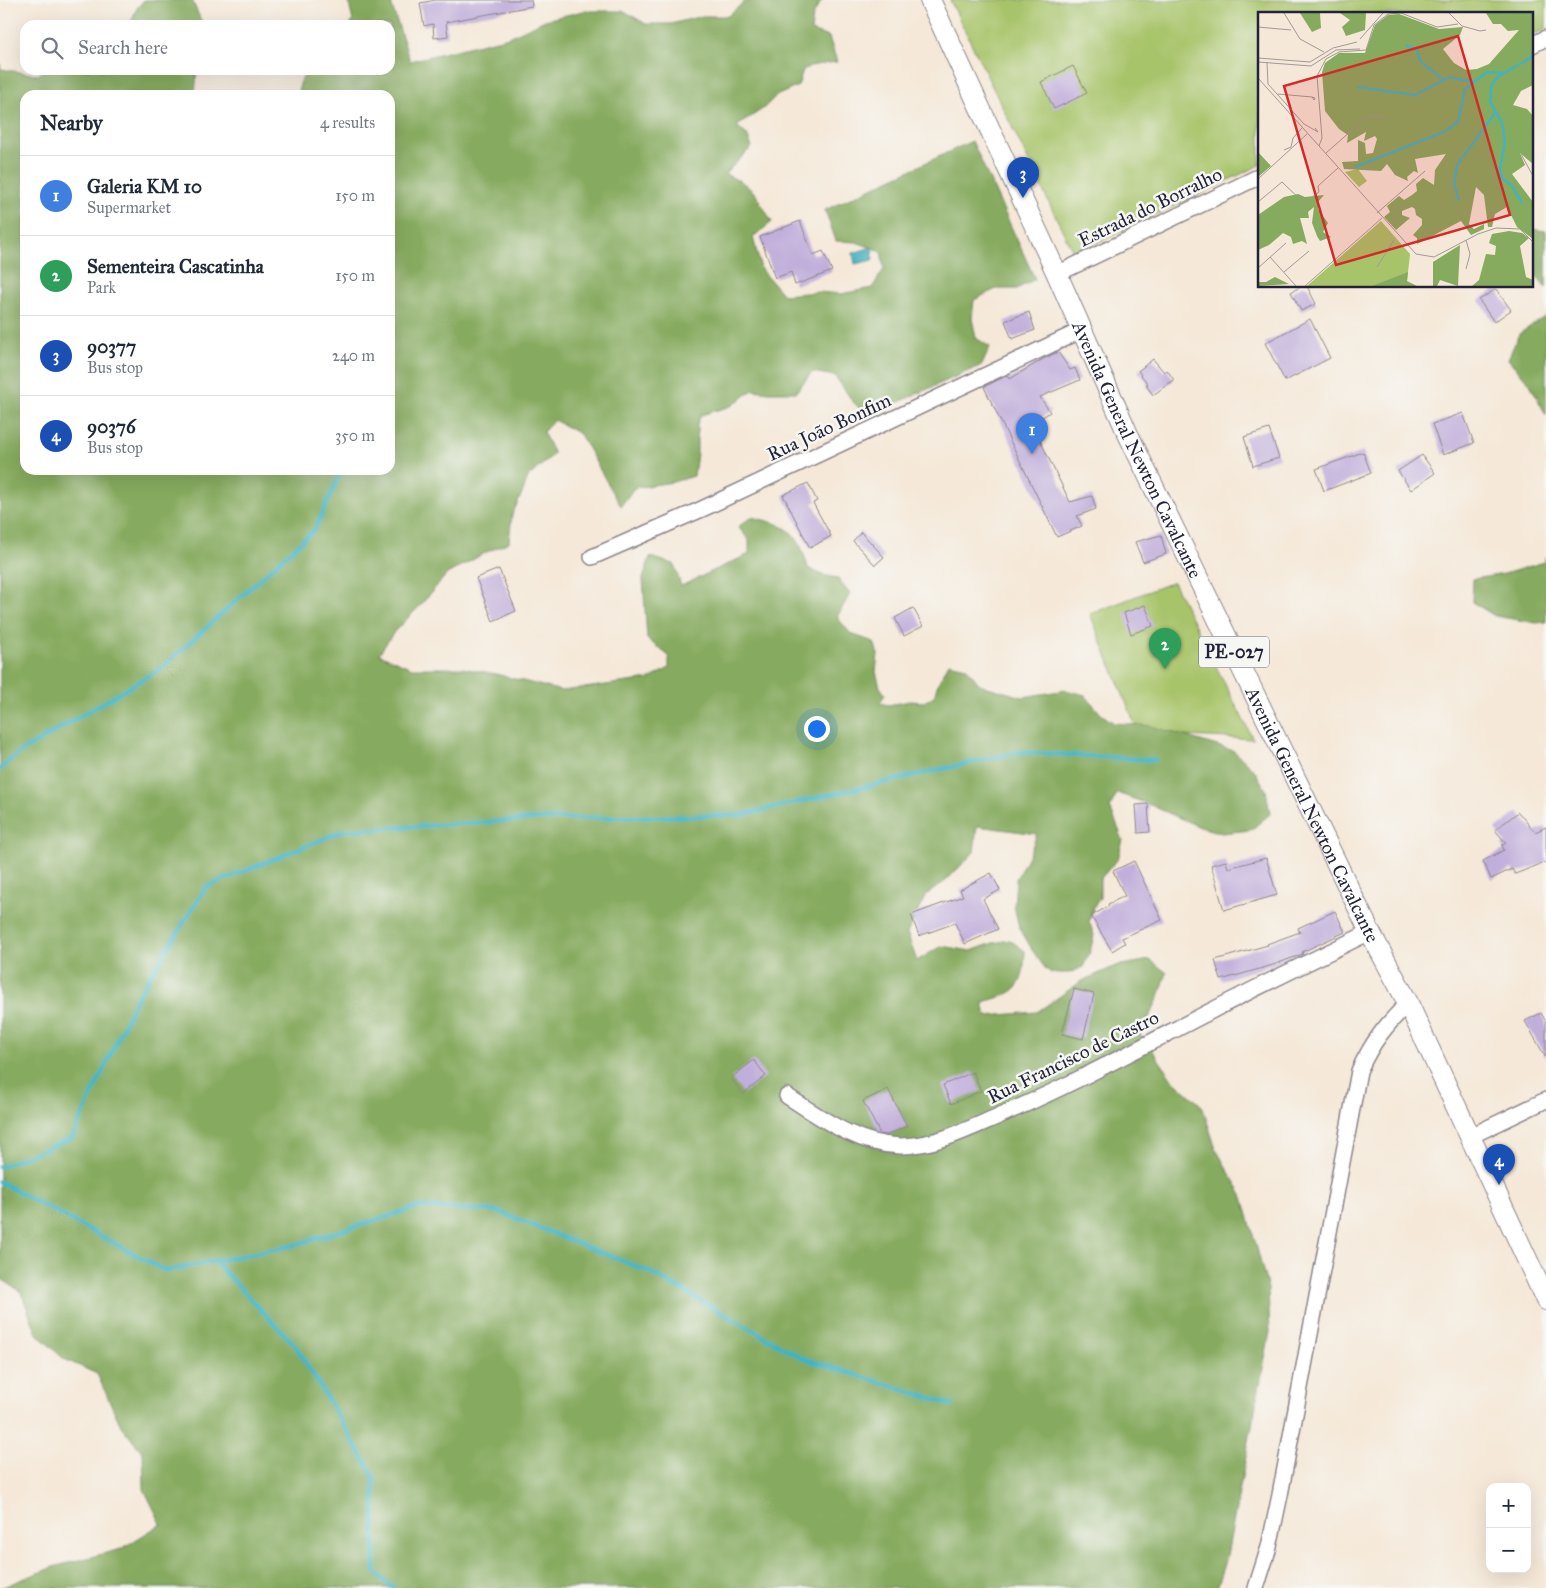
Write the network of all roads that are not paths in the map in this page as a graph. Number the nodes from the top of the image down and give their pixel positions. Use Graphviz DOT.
graph roads {
  1 [pos="930,0"];
  2 [pos="1546,38"];
  3 [pos="1534,43"];
  4 [pos="1258,177"];
  5 [pos="1057,274"];
  6 [pos="1082,330"];
  7 [pos="592,557"];
  8 [pos="1370,932"];
  9 [pos="1408,1003"];
  10 [pos="787,1096"];
  11 [pos="1546,1100"];
  12 [pos="1471,1136"];
  13 [pos="1546,1300"];
  14 [pos="1256,1588"];
  1 -- 5 [label="main road, Avenida General Newton Cavalcante / PE-027"];
  2 -- 3 [label="street"];
  4 -- 5 [label="street, Estrada do Borralho"];
  5 -- 6 [label="main road, Avenida General Newton Cavalcante / PE-027"];
  6 -- 7 [label="street, Rua João Bonfim"];
  6 -- 8 [label="main road, Avenida General Newton Cavalcante / PE-027"];
  8 -- 9 [label="main road, Avenida General Newton Cavalcante / PE-027"];
  8 -- 10 [label="street, Rua Francisco de Castro"];
  9 -- 12 [label="main road, Avenida General Newton Cavalcante / PE-027"];
  9 -- 14 [label="street"];
  11 -- 12 [label="street"];
  12 -- 13 [label="main road, Avenida General Newton Cavalcante / PE-027"];
}
